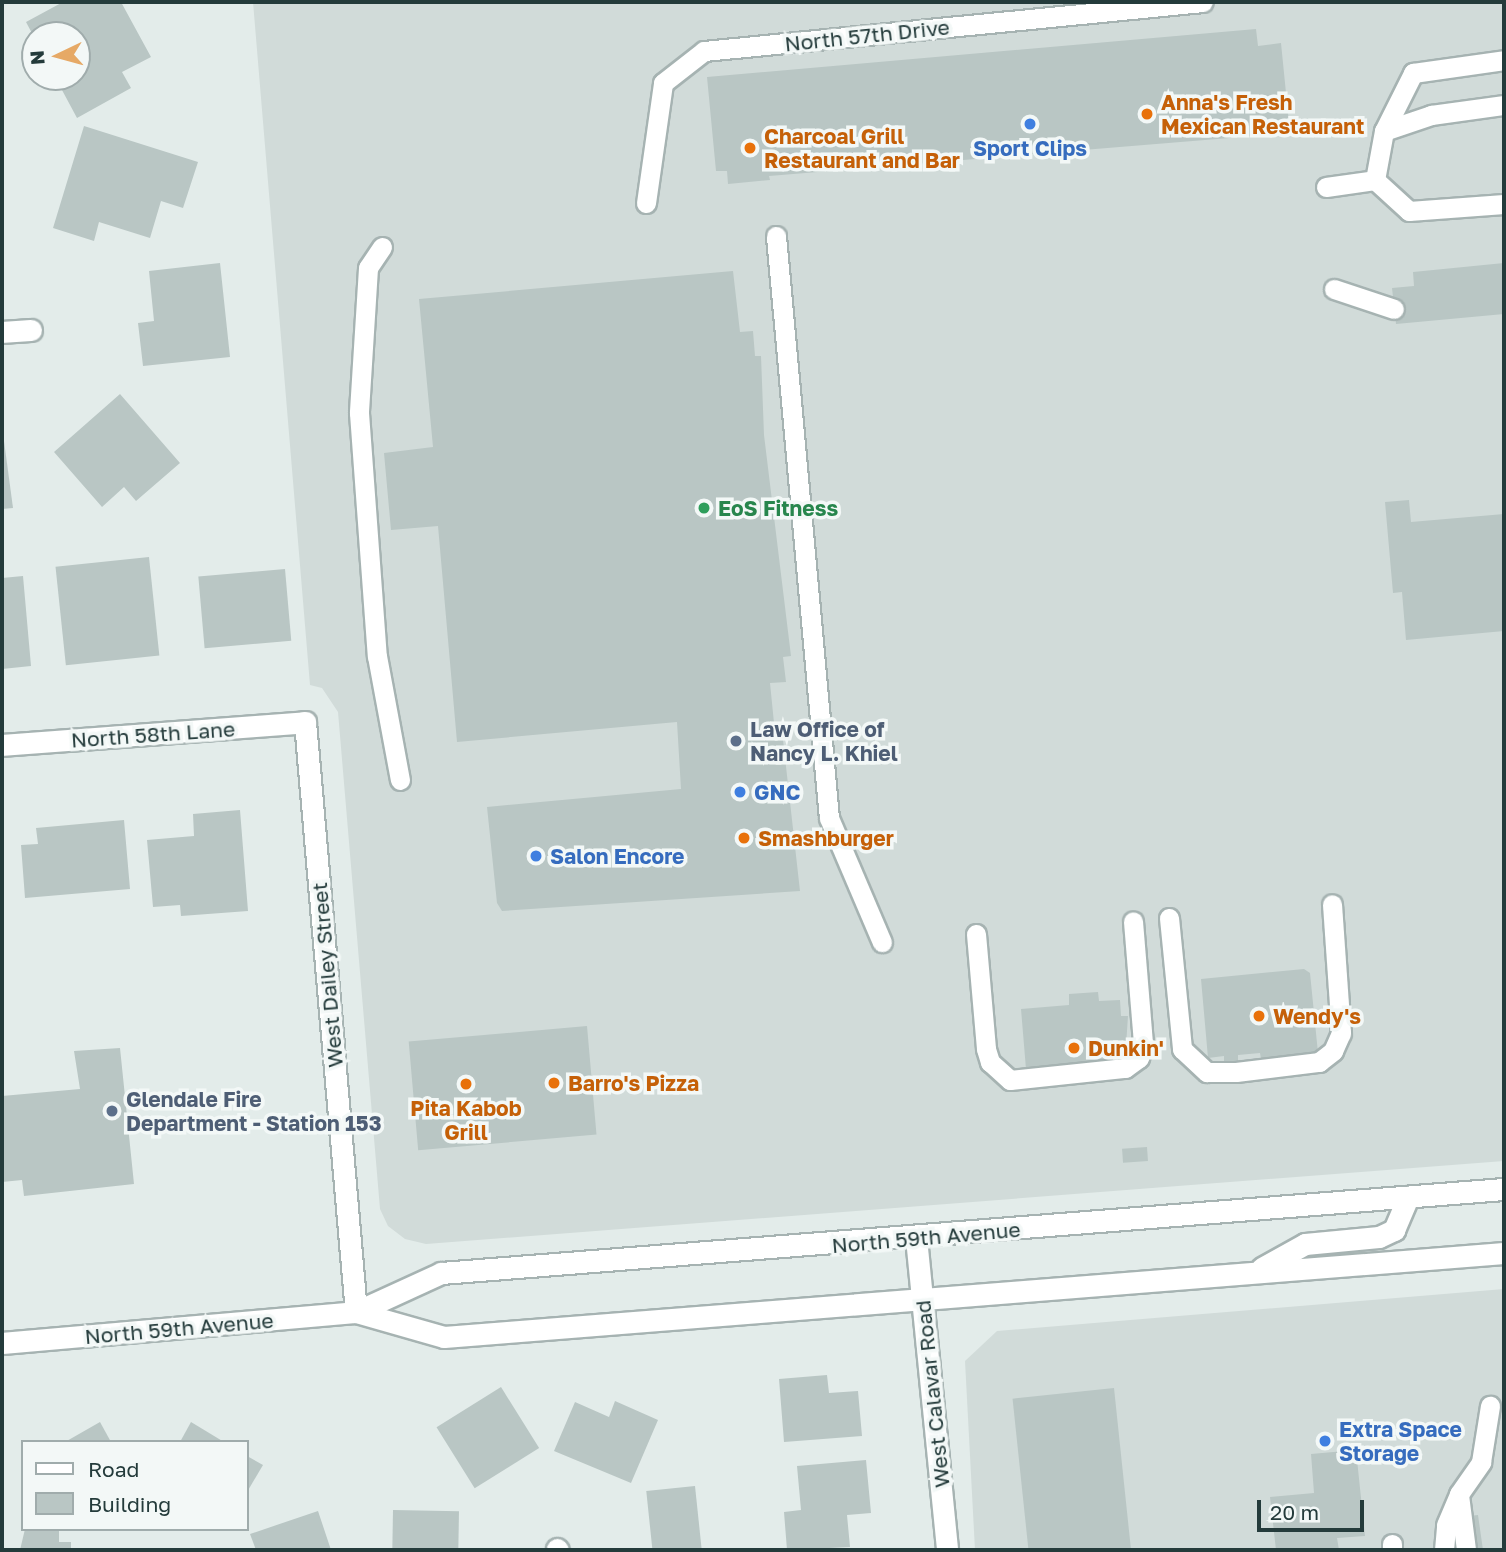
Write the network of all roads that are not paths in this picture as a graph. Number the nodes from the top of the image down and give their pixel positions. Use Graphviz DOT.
graph roads {
  1 [pos="1203,2"];
  2 [pos="1504,60"];
  3 [pos="1504,105"];
  4 [pos="1384,131"];
  5 [pos="1375,180"];
  6 [pos="1326,187"];
  7 [pos="646,203"];
  8 [pos="1504,204"];
  9 [pos="776,236"];
  10 [pos="382,247"];
  11 [pos="1334,289"];
  12 [pos="1394,309"];
  13 [pos="31,330"];
  14 [pos="2,332"];
  15 [pos="305,722"];
  16 [pos="2,746"];
  17 [pos="400,780"];
  18 [pos="1332,904"];
  19 [pos="1169,918"];
  20 [pos="1132,921"];
  21 [pos="976,934"];
  22 [pos="882,942"];
  23 [pos="1504,1189"];
  24 [pos="1408,1197"];
  25 [pos="916,1238"];
  26 [pos="1504,1253"];
  27 [pos="1254,1272"];
  28 [pos="922,1298"];
  29 [pos="356,1312"];
  30 [pos="2,1343"];
  31 [pos="1490,1406"];
  32 [pos="1459,1494"];
  33 [pos="947,1550"];
  34 [pos="1444,1550"];
  35 [pos="1466,1550"];
  1 -- 7 [label="lane, North 57th Drive"];
  2 -- 4 [label="lane"];
  3 -- 4 [label="lane"];
  4 -- 5 [label="lane"];
  5 -- 6 [label="lane"];
  5 -- 8 [label="lane"];
  9 -- 22 [label="lane"];
  10 -- 17 [label="lane"];
  11 -- 12 [label="lane"];
  13 -- 14 [label="main road"];
  15 -- 16 [label="main road, North 58th Lane"];
  15 -- 29 [label="main road, West Dailey Street"];
  18 -- 19 [label="lane"];
  20 -- 21 [label="lane"];
  23 -- 24 [label="main road, North 59th Avenue"];
  24 -- 25 [label="main road, North 59th Avenue"];
  24 -- 27 [label="main road"];
  25 -- 28 [label="main road, West Calavar Road"];
  25 -- 29 [label="main road, North 59th Avenue"];
  26 -- 27 [label="main road, North 59th Avenue"];
  27 -- 28 [label="main road, North 59th Avenue"];
  28 -- 29 [label="main road, North 59th Avenue"];
  28 -- 33 [label="main road, West Calavar Road"];
  29 -- 30 [label="main road, North 59th Avenue"];
  31 -- 32 [label="lane"];
  32 -- 34 [label="lane"];
  32 -- 35 [label="lane"];
}
